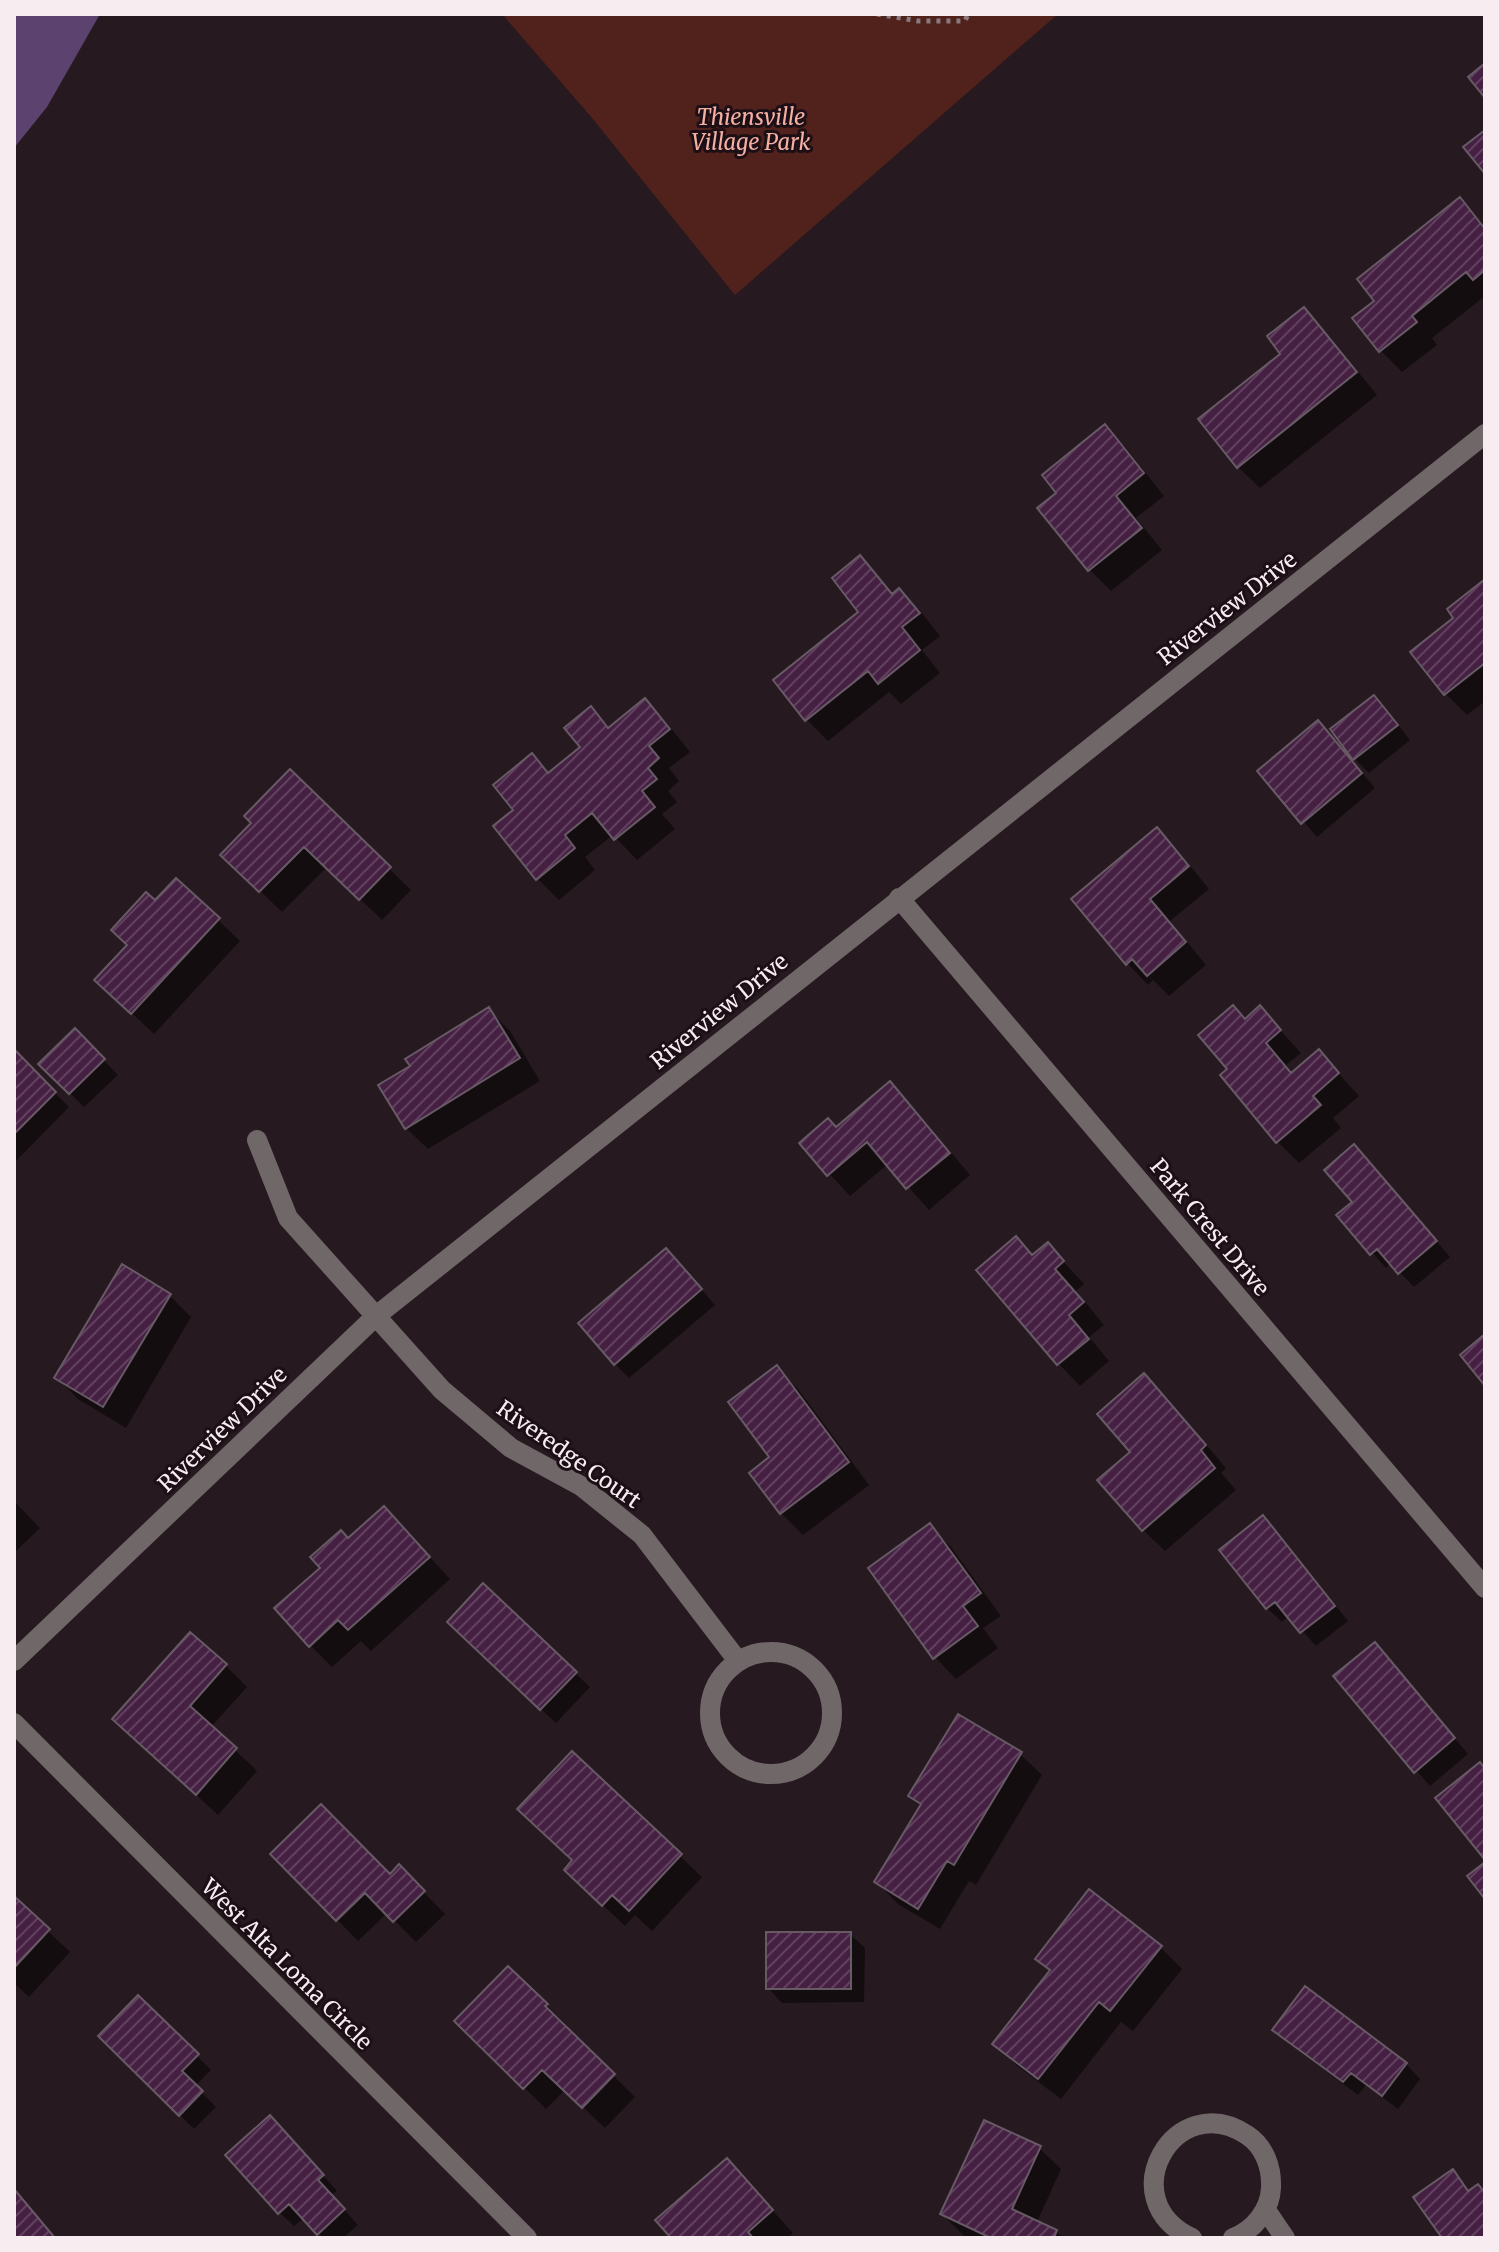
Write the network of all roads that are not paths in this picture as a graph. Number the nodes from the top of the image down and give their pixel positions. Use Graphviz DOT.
graph roads {
  1 [pos="1485,434"];
  2 [pos="899,898"];
  3 [pos="257,1140"];
  4 [pos="376,1316"];
  5 [pos="1485,1588"];
  6 [pos="14,1661"];
  7 [pos="738,1661"];
  8 [pos="14,1723"];
  9 [pos="1266,2210"];
  10 [pos="527,2238"];
  11 [pos="1192,2238"];
  12 [pos="1233,2238"];
  13 [pos="1285,2238"];
  1 -- 2 [label="street, Riverview Drive"];
  2 -- 4 [label="street, Riverview Drive"];
  2 -- 5 [label="street, Park Crest Drive"];
  3 -- 4 [label="street, Riveredge Court"];
  4 -- 6 [label="street, Riverview Drive"];
  4 -- 7 [label="street, Riveredge Court"];
  7 -- 7 [label="street"];
  8 -- 10 [label="street, West Alta Loma Circle"];
  9 -- 11 [label="street"];
  9 -- 12 [label="street"];
  9 -- 13 [label="street"];
}
